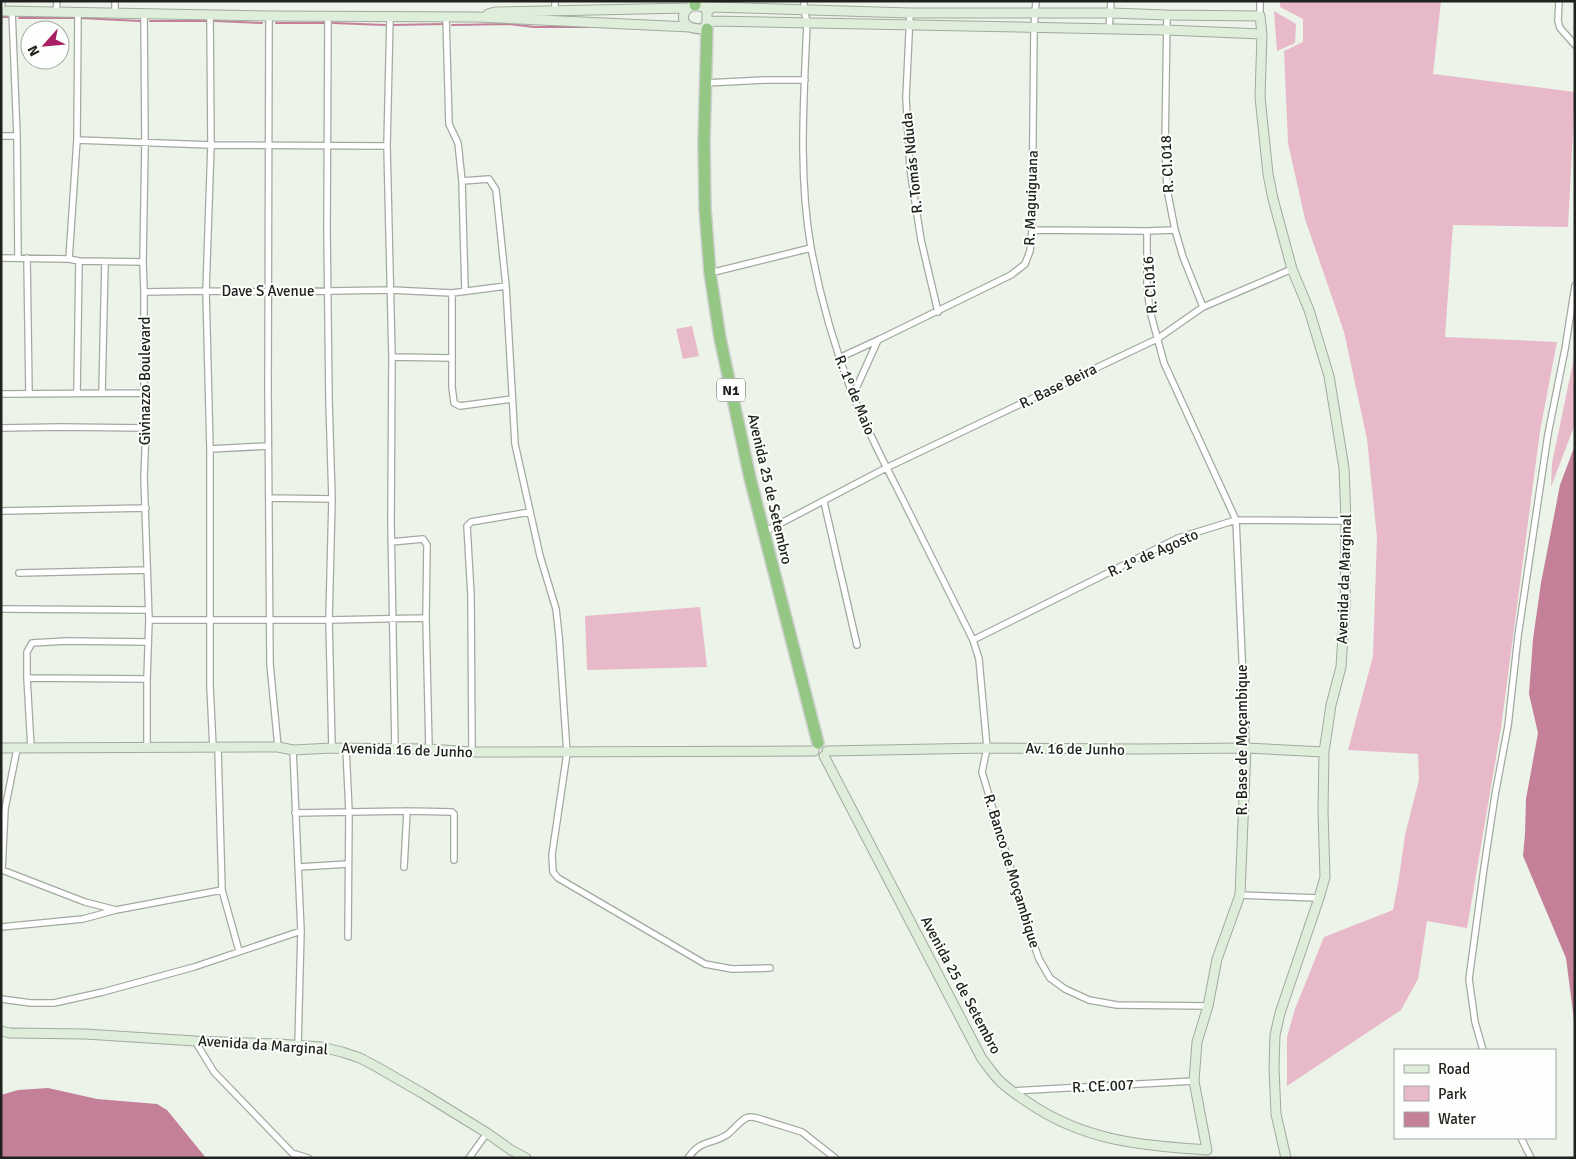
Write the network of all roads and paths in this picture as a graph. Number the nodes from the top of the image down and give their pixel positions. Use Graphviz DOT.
graph roads {
  1 [pos="2,1"];
  2 [pos="57,1"];
  3 [pos="115,1"];
  4 [pos="1036,1"];
  5 [pos="1111,1"];
  6 [pos="1260,1"];
  7 [pos="1559,1"];
  8 [pos="692,5"];
  9 [pos="555,6"];
  10 [pos="804,6"];
  11 [pos="712,7"];
  12 [pos="1,10"];
  13 [pos="12,11"];
  14 [pos="586,11"];
  15 [pos="56,12"];
  16 [pos="78,12"];
  17 [pos="115,12"];
  18 [pos="910,13"];
  19 [pos="1036,13"];
  20 [pos="1111,13"];
  21 [pos="144,14"];
  22 [pos="210,15"];
  23 [pos="1167,15"];
  24 [pos="269,16"];
  25 [pos="328,16"];
  26 [pos="1260,16"];
  27 [pos="390,17"];
  28 [pos="446,17"];
  29 [pos="478,17"];
  30 [pos="586,21"];
  31 [pos="807,22"];
  32 [pos="709,25"];
  33 [pos="910,25"];
  34 [pos="690,27"];
  35 [pos="1034,28"];
  36 [pos="1109,29"];
  37 [pos="1166,30"];
  38 [pos="1262,34"];
  39 [pos="1575,46"];
  40 [pos="805,80"];
  41 [pos="706,83"];
  42 [pos="1,136"];
  43 [pos="17,136"];
  44 [pos="77,140"];
  45 [pos="145,143"];
  46 [pos="211,145"];
  47 [pos="269,145"];
  48 [pos="328,146"];
  49 [pos="387,146"];
  50 [pos="462,181"];
  51 [pos="1032,230"];
  52 [pos="1175,230"];
  53 [pos="1147,232"];
  54 [pos="811,248"];
  55 [pos="1,258"];
  56 [pos="18,258"];
  57 [pos="26,258"];
  58 [pos="69,260"];
  59 [pos="79,261"];
  60 [pos="105,262"];
  61 [pos="143,262"];
  62 [pos="1292,269"];
  63 [pos="710,273"];
  64 [pos="506,286"];
  65 [pos="1575,286"];
  66 [pos="206,290"];
  67 [pos="391,290"];
  68 [pos="327,291"];
  69 [pos="465,291"];
  70 [pos="144,292"];
  71 [pos="269,292"];
  72 [pos="452,293"];
  73 [pos="1203,307"];
  74 [pos="938,312"];
  75 [pos="1157,339"];
  76 [pos="878,340"];
  77 [pos="392,357"];
  78 [pos="452,358"];
  79 [pos="839,358"];
  80 [pos="77,393"];
  81 [pos="102,393"];
  82 [pos="144,393"];
  83 [pos="1,394"];
  84 [pos="29,394"];
  85 [pos="853,394"];
  86 [pos="512,399"];
  87 [pos="1,428"];
  88 [pos="146,428"];
  89 [pos="268,446"];
  90 [pos="210,449"];
  91 [pos="886,468"];
  92 [pos="269,498"];
  93 [pos="332,499"];
  94 [pos="824,502"];
  95 [pos="146,508"];
  96 [pos="1,511"];
  97 [pos="530,512"];
  98 [pos="1236,520"];
  99 [pos="1346,521"];
  100 [pos="764,532"];
  101 [pos="391,542"];
  102 [pos="147,570"];
  103 [pos="19,573"];
  104 [pos="4,609"];
  105 [pos="148,610"];
  106 [pos="426,618"];
  107 [pos="270,619"];
  108 [pos="392,619"];
  109 [pos="148,620"];
  110 [pos="210,620"];
  111 [pos="329,620"];
  112 [pos="973,640"];
  113 [pos="147,642"];
  114 [pos="857,645"];
  115 [pos="27,678"];
  116 [pos="147,679"];
  117 [pos="278,747"];
  118 [pos="1,748"];
  119 [pos="31,748"];
  120 [pos="147,748"];
  121 [pos="215,748"];
  122 [pos="332,748"];
  123 [pos="346,748"];
  124 [pos="987,748"];
  125 [pos="1246,748"];
  126 [pos="17,749"];
  127 [pos="430,749"];
  128 [pos="293,750"];
  129 [pos="395,750"];
  130 [pos="820,750"];
  131 [pos="472,752"];
  132 [pos="567,752"];
  133 [pos="1324,752"];
  134 [pos="407,810"];
  135 [pos="349,812"];
  136 [pos="295,813"];
  137 [pos="2,841"];
  138 [pos="454,860"];
  139 [pos="348,864"];
  140 [pos="299,867"];
  141 [pos="404,867"];
  142 [pos="2,871"];
  143 [pos="222,890"];
  144 [pos="1240,895"];
  145 [pos="1319,898"];
  146 [pos="116,910"];
  147 [pos="1,927"];
  148 [pos="301,931"];
  149 [pos="348,937"];
  150 [pos="239,951"];
  151 [pos="770,968"];
  152 [pos="1,999"];
  153 [pos="1208,1006"];
  154 [pos="1,1031"];
  155 [pos="195,1041"];
  156 [pos="298,1045"];
  157 [pos="1483,1049"];
  158 [pos="1194,1081"];
  159 [pos="1012,1091"];
  160 [pos="487,1133"];
  161 [pos="1522,1139"];
  162 [pos="512,1154"];
  163 [pos="1205,1154"];
  164 [pos="296,1156"];
  165 [pos="308,1158"];
  166 [pos="469,1158"];
  167 [pos="526,1158"];
  168 [pos="688,1158"];
  169 [pos="835,1158"];
  170 [pos="1286,1158"];
  171 [pos="1531,1158"];
  1 -- 12 [label="street"];
  2 -- 15 [label="street"];
  3 -- 17 [label="street"];
  4 -- 19 [label="street, R. Maguiguana"];
  5 -- 20 [label="street"];
  6 -- 26 [label="street, Avenida da Marginal"];
  7 -- 39 [label="street"];
  8 -- 11 [label="street"];
  8 -- 14 [label="street"];
  8 -- 34 [label="street"];
  9 -- 14 [label="street"];
  9 -- 29 [label="street"];
  10 -- 11 [label="street"];
  10 -- 18 [label="street"];
  10 -- 31 [label="street, R. 1º de Maio"];
  11 -- 32 [label="street"];
  12 -- 13 [label="street"];
  13 -- 15 [label="street"];
  13 -- 43 [label="street"];
  14 -- 30 [label="street"];
  15 -- 16 [label="street"];
  16 -- 17 [label="street"];
  16 -- 44 [label="street"];
  17 -- 21 [label="street"];
  18 -- 19 [label="street"];
  18 -- 33 [label="street, R. Tomás Nduda"];
  19 -- 20 [label="street"];
  19 -- 35 [label="street, R. Maguiguana"];
  20 -- 23 [label="street"];
  20 -- 36 [label="street"];
  21 -- 22 [label="street"];
  21 -- 45 [label="street, Givinazzo Boulevard"];
  22 -- 24 [label="street"];
  22 -- 46 [label="street"];
  23 -- 26 [label="street"];
  23 -- 37 [label="street, R. CI.018"];
  24 -- 25 [label="street"];
  24 -- 47 [label="street"];
  25 -- 27 [label="street"];
  25 -- 48 [label="street"];
  26 -- 38 [label="street, Avenida da Marginal"];
  27 -- 28 [label="street"];
  27 -- 49 [label="street"];
  28 -- 29 [label="street"];
  28 -- 50 [label="street"];
  29 -- 30 [label="street"];
  30 -- 34 [label="street"];
  31 -- 32 [label="street"];
  31 -- 33 [label="street"];
  31 -- 40 [label="street, R. 1º de Maio"];
  32 -- 34 [label="street"];
  32 -- 41 [label="highway, Avenida 25 de Setembro / N1"];
  33 -- 35 [label="street"];
  33 -- 74 [label="street, R. Tomás Nduda"];
  35 -- 36 [label="street"];
  35 -- 51 [label="street, R. Maguiguana"];
  36 -- 37 [label="street"];
  37 -- 38 [label="street"];
  37 -- 52 [label="street, R. CI.018"];
  38 -- 62 [label="street, Avenida da Marginal"];
  40 -- 41 [label="street"];
  40 -- 54 [label="street, R. 1º de Maio"];
  41 -- 63 [label="highway, Avenida 25 de Setembro / N1"];
  42 -- 43 [label="street"];
  43 -- 56 [label="street"];
  44 -- 45 [label="street"];
  44 -- 58 [label="street"];
  45 -- 46 [label="street"];
  45 -- 61 [label="street, Givinazzo Boulevard"];
  46 -- 47 [label="street"];
  46 -- 66 [label="street"];
  47 -- 48 [label="street"];
  47 -- 71 [label="street"];
  48 -- 49 [label="street"];
  48 -- 68 [label="street"];
  49 -- 67 [label="street"];
  50 -- 64 [label="street"];
  50 -- 69 [label="street"];
  51 -- 53 [label="street"];
  51 -- 74 [label="street, R. Maguiguana"];
  52 -- 53 [label="street"];
  52 -- 73 [label="street, R. CI.018"];
  53 -- 75 [label="street, R. CI.016"];
  54 -- 63 [label="street"];
  54 -- 79 [label="street, R. 1º de Maio"];
  55 -- 56 [label="street"];
  56 -- 57 [label="street"];
  57 -- 58 [label="street"];
  57 -- 84 [label="street"];
  58 -- 59 [label="street"];
  59 -- 60 [label="street"];
  59 -- 80 [label="street"];
  60 -- 61 [label="street"];
  60 -- 81 [label="street"];
  61 -- 70 [label="street, Givinazzo Boulevard"];
  62 -- 73 [label="street, R. Base Beira"];
  62 -- 99 [label="street, Avenida da Marginal"];
  63 -- 100 [label="highway, Avenida 25 de Setembro / N1"];
  64 -- 69 [label="street, Dave S Avenue"];
  64 -- 86 [label="street"];
  65 -- 157 [label="street"];
  66 -- 70 [label="street, Dave S Avenue"];
  66 -- 71 [label="street, Dave S Avenue"];
  66 -- 90 [label="street"];
  67 -- 68 [label="street, Dave S Avenue"];
  67 -- 72 [label="street, Dave S Avenue"];
  67 -- 77 [label="street"];
  68 -- 71 [label="street, Dave S Avenue"];
  68 -- 93 [label="street"];
  69 -- 72 [label="street, Dave S Avenue"];
  70 -- 82 [label="street, Givinazzo Boulevard"];
  71 -- 89 [label="street"];
  72 -- 78 [label="street"];
  73 -- 75 [label="street, R. Base Beira"];
  74 -- 76 [label="street, R. Maguiguana"];
  75 -- 91 [label="street, R. Base Beira"];
  75 -- 98 [label="street, R. Base de Moçambique"];
  76 -- 79 [label="street, R. Maguiguana"];
  76 -- 85 [label="street"];
  77 -- 78 [label="street"];
  77 -- 101 [label="street"];
  78 -- 86 [label="street"];
  79 -- 85 [label="street, R. 1º de Maio"];
  80 -- 81 [label="street"];
  80 -- 84 [label="street"];
  81 -- 82 [label="street"];
  82 -- 88 [label="street, Givinazzo Boulevard"];
  83 -- 84 [label="street"];
  85 -- 91 [label="street, R. 1º de Maio"];
  86 -- 97 [label="street"];
  87 -- 88 [label="street"];
  88 -- 95 [label="street, Givinazzo Boulevard"];
  89 -- 90 [label="street"];
  89 -- 92 [label="street"];
  90 -- 110 [label="street"];
  91 -- 94 [label="street, R. Base Beira"];
  91 -- 112 [label="street, R. 1º de Maio"];
  92 -- 93 [label="street"];
  92 -- 107 [label="street"];
  93 -- 111 [label="street"];
  94 -- 100 [label="street, R. Base Beira"];
  94 -- 114 [label="street"];
  95 -- 96 [label="street"];
  95 -- 102 [label="street, Givinazzo Boulevard"];
  97 -- 131 [label="street"];
  97 -- 132 [label="street"];
  98 -- 99 [label="street, R. 1º de Agosto"];
  98 -- 112 [label="street, R. 1º de Agosto"];
  98 -- 125 [label="street, R. Base de Moçambique"];
  99 -- 133 [label="street, Avenida da Marginal"];
  100 -- 130 [label="highway, Avenida 25 de Setembro / N1"];
  101 -- 106 [label="street"];
  101 -- 108 [label="street"];
  102 -- 103 [label="street"];
  102 -- 105 [label="street, Givinazzo Boulevard"];
  104 -- 105 [label="street"];
  105 -- 109 [label="street, Givinazzo Boulevard"];
  106 -- 108 [label="street"];
  106 -- 127 [label="street"];
  107 -- 110 [label="street"];
  107 -- 111 [label="street"];
  107 -- 117 [label="street"];
  108 -- 111 [label="street"];
  108 -- 129 [label="street"];
  109 -- 110 [label="street"];
  109 -- 113 [label="street, Givinazzo Boulevard"];
  110 -- 121 [label="street"];
  111 -- 122 [label="street"];
  112 -- 124 [label="street, R. 1º de Maio"];
  113 -- 115 [label="street"];
  113 -- 116 [label="street, Givinazzo Boulevard"];
  115 -- 116 [label="street"];
  115 -- 119 [label="street"];
  116 -- 120 [label="street, Givinazzo Boulevard"];
  117 -- 121 [label="street, Avenida 16 de Junho"];
  117 -- 128 [label="street, Avenida 16 de Junho"];
  118 -- 126 [label="street, Avenida 16 de Junho"];
  119 -- 120 [label="street, Avenida 16 de Junho"];
  119 -- 126 [label="street, Avenida 16 de Junho"];
  120 -- 121 [label="street, Avenida 16 de Junho"];
  121 -- 143 [label="street"];
  122 -- 123 [label="street, Avenida 16 de Junho"];
  122 -- 128 [label="street, Avenida 16 de Junho"];
  123 -- 129 [label="street, Avenida 16 de Junho"];
  123 -- 135 [label="street"];
  124 -- 125 [label="street, Av. 16 de Junho"];
  124 -- 130 [label="street, Av. 16 de Junho"];
  124 -- 153 [label="street, R. Banco de Moçambique"];
  125 -- 133 [label="street, Av. 16 de Junho"];
  125 -- 144 [label="street, R. Base de Moçambique"];
  126 -- 137 [label="street"];
  127 -- 129 [label="street, Avenida 16 de Junho"];
  127 -- 131 [label="street, Avenida 16 de Junho"];
  128 -- 136 [label="street"];
  130 -- 132 [label="street, Avenida 16 de Junho"];
  130 -- 159 [label="street, Avenida 25 de Setembro / N1"];
  131 -- 132 [label="street, Avenida 16 de Junho"];
  132 -- 151 [label="street"];
  133 -- 145 [label="street, Avenida da Marginal"];
  134 -- 135 [label="street"];
  134 -- 138 [label="street"];
  134 -- 141 [label="street"];
  135 -- 136 [label="street"];
  135 -- 139 [label="street"];
  136 -- 140 [label="street"];
  137 -- 142 [label="street"];
  139 -- 140 [label="street"];
  139 -- 149 [label="street"];
  140 -- 148 [label="street"];
  142 -- 146 [label="street"];
  143 -- 146 [label="street"];
  143 -- 150 [label="street"];
  144 -- 145 [label="street"];
  144 -- 153 [label="street, R. Base de Moçambique"];
  145 -- 170 [label="street, Avenida da Marginal"];
  146 -- 147 [label="street"];
  148 -- 150 [label="street"];
  148 -- 156 [label="street"];
  150 -- 152 [label="street"];
  153 -- 158 [label="street, R. Base de Moçambique"];
  154 -- 155 [label="street, Avenida da Marginal"];
  155 -- 156 [label="street, Avenida da Marginal"];
  155 -- 164 [label="street"];
  156 -- 160 [label="street, Avenida da Marginal"];
  158 -- 159 [label="street, R. CE.007"];
  158 -- 163 [label="street, R. Base de Moçambique"];
  159 -- 163 [label="street, Avenida 25 de Setembro / N1"];
  160 -- 162 [label="street, Avenida da Marginal"];
  160 -- 166 [label="street"];
  161 -- 171 [label="street"];
  162 -- 167 [label="street, Avenida da Marginal"];
  164 -- 165 [label="street"];
  168 -- 169 [label="street"];
}
